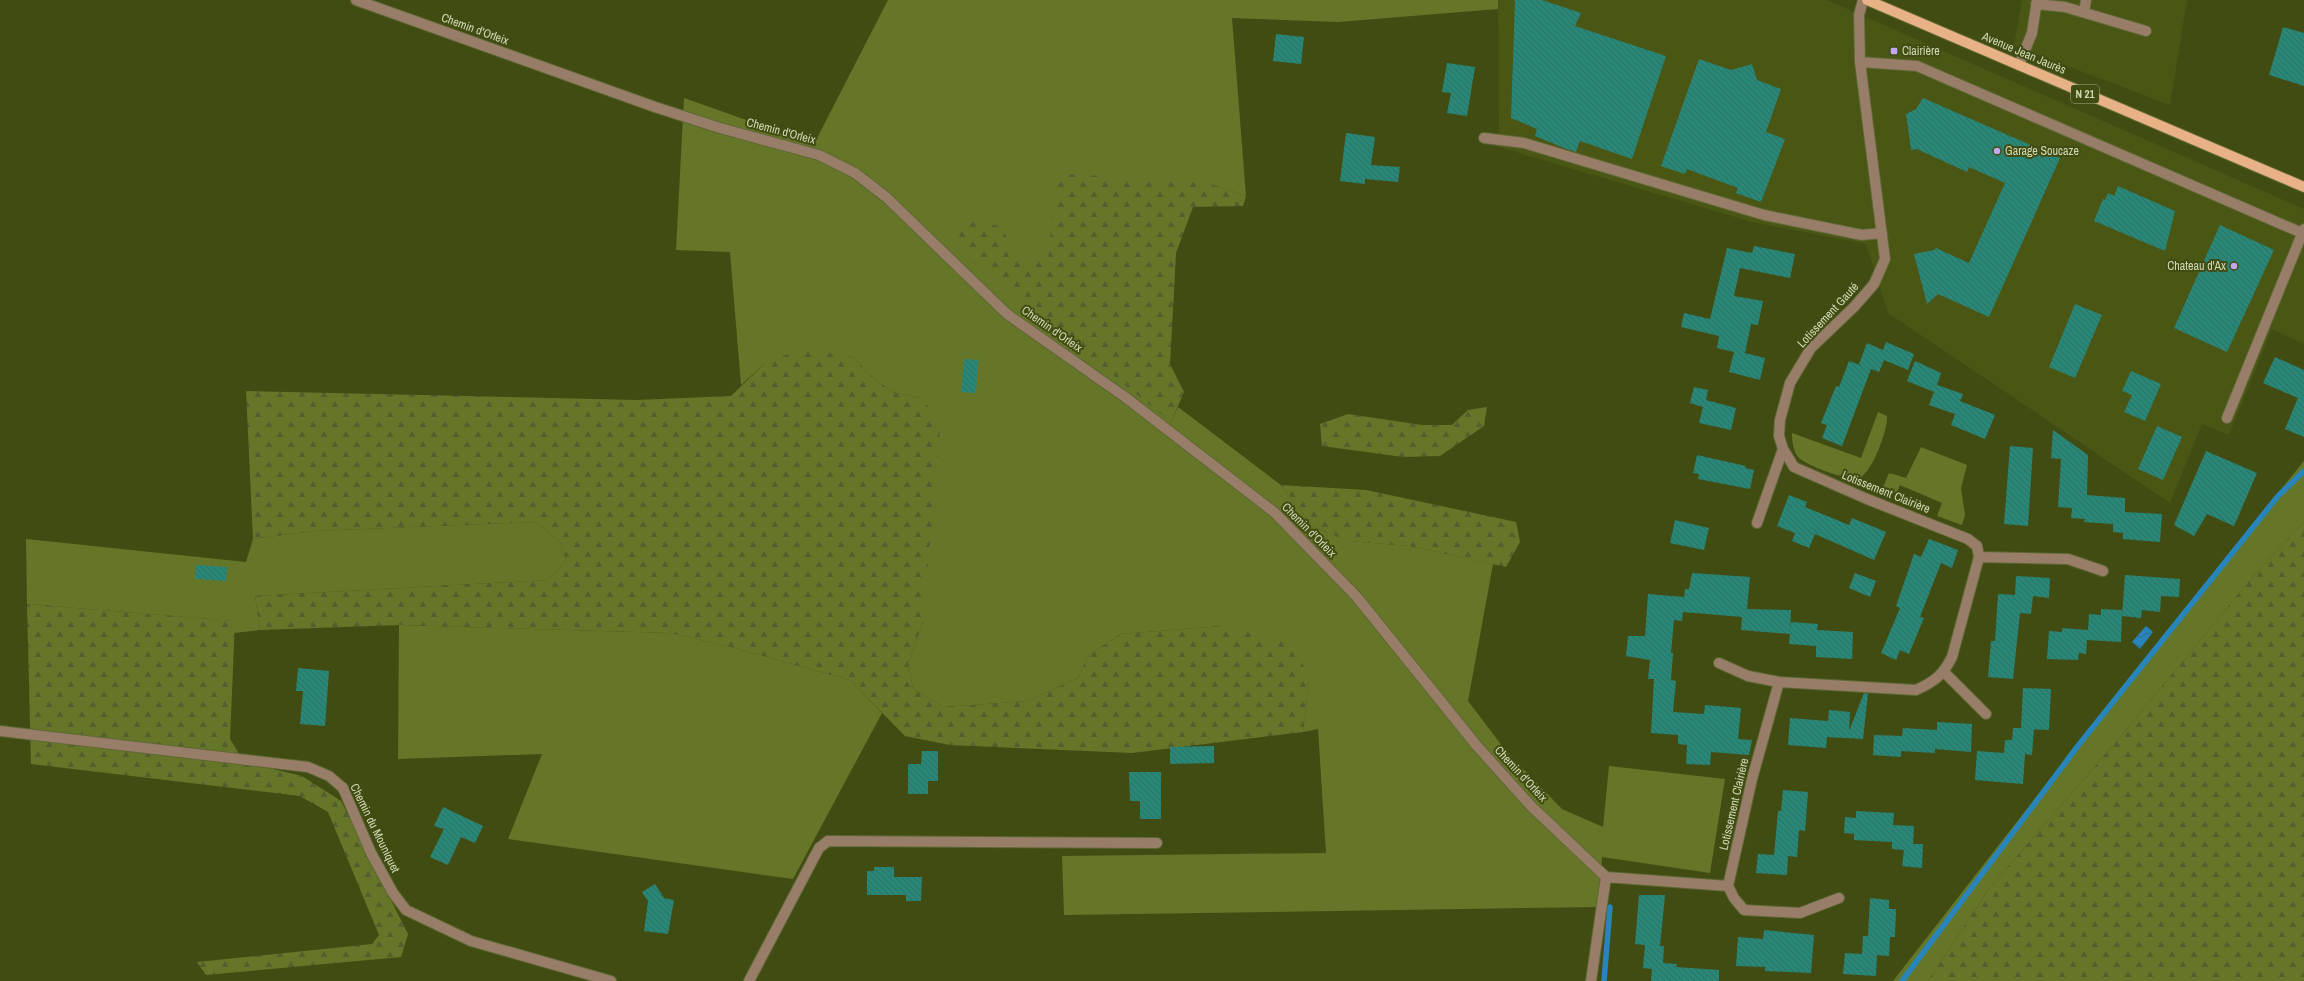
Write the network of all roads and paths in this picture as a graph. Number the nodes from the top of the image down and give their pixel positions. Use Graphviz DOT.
graph roads {
  1 [pos="356,0"];
  2 [pos="1863,0"];
  3 [pos="1867,0"];
  4 [pos="2086,0"];
  5 [pos="2036,2"];
  6 [pos="2084,12"];
  7 [pos="2146,31"];
  8 [pos="1860,62"];
  9 [pos="2018,65"];
  10 [pos="1484,138"];
  11 [pos="2304,187"];
  12 [pos="2303,231"];
  13 [pos="1882,233"];
  14 [pos="2227,418"];
  15 [pos="1782,449"];
  16 [pos="1757,524"];
  17 [pos="1979,557"];
  18 [pos="2103,570"];
  19 [pos="1719,663"];
  20 [pos="1944,672"];
  21 [pos="1779,682"];
  22 [pos="1986,714"];
  23 [pos="0,731"];
  24 [pos="1157,843"];
  25 [pos="1606,877"];
  26 [pos="1728,886"];
  27 [pos="1839,898"];
  28 [pos="612,981"];
  29 [pos="749,981"];
  30 [pos="1591,981"];
  1 -- 25 [label="street, Chemin d'Orleix"];
  2 -- 8 [label="street, Lotissement Gauté"];
  3 -- 9 [label="main road, Avenue Jean Jaurès / N 21"];
  4 -- 6 [label="street"];
  5 -- 6 [label="street"];
  5 -- 9 [label="street"];
  6 -- 7 [label="street"];
  8 -- 12 [label="street"];
  8 -- 13 [label="street, Lotissement Gauté"];
  9 -- 11 [label="main road, Avenue Jean Jaurès / N 21"];
  10 -- 13 [label="street"];
  12 -- 14 [label="street"];
  13 -- 15 [label="street, Lotissement Gauté"];
  15 -- 16 [label="street, Lotissement Gauté"];
  15 -- 17 [label="street, Lotissement Clairière"];
  17 -- 18 [label="street"];
  17 -- 20 [label="street"];
  19 -- 21 [label="street"];
  20 -- 21 [label="street"];
  20 -- 22 [label="street"];
  21 -- 26 [label="street, Lotissement Clairière"];
  23 -- 28 [label="street, Chemin du Mouniquet"];
  24 -- 29 [label="street"];
  25 -- 26 [label="street"];
  25 -- 30 [label="street"];
  26 -- 27 [label="street"];
}
